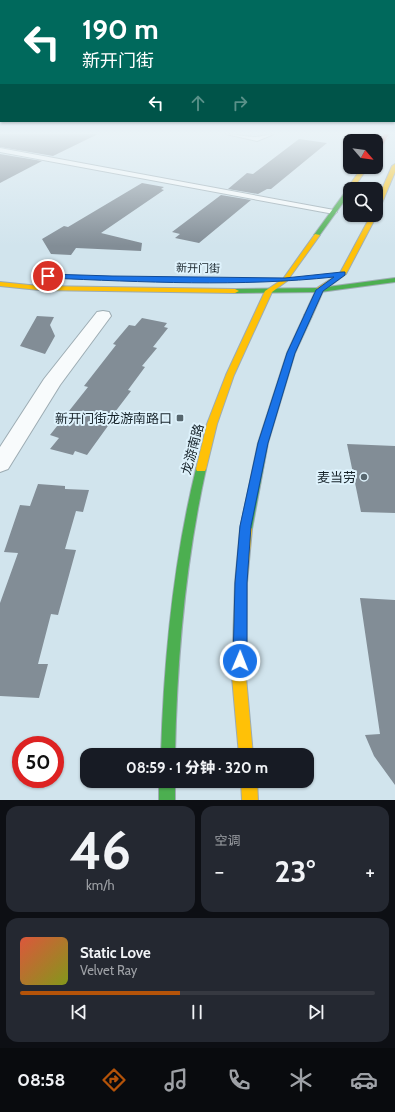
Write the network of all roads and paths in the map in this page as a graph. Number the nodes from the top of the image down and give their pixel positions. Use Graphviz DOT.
graph roads {
  1 [pos="115,171"];
  2 [pos="393,171"];
  3 [pos="383,194"];
  4 [pos="343,199"];
  5 [pos="334,212"];
  6 [pos="370,222"];
  7 [pos="358,272"];
  8 [pos="342,274"];
  9 [pos="321,276"];
  10 [pos="300,278"];
  11 [pos="271,280"];
  12 [pos="285,280"];
  13 [pos="395,280"];
  14 [pos="0,284"];
  15 [pos="320,290"];
  16 [pos="269,291"];
  17 [pos="102,316"];
  18 [pos="0,464"];
  19 [pos="168,748"];
  20 [pos="245,748"];
  21 [pos="167,788"];
  22 [pos="249,788"];
  23 [pos="167,800"];
  24 [pos="250,800"];
  1 -- 5 [label="lane"];
  2 -- 3 [label="main road"];
  4 -- 5 [label="main road"];
  5 -- 12 [label="main road"];
  6 -- 8 [label="main road"];
  7 -- 8 [label="main road"];
  8 -- 9 [label="main road"];
  8 -- 15 [label="main road"];
  10 -- 12 [label="main road"];
  11 -- 12 [label="main road"];
  12 -- 16 [label="main road"];
  13 -- 15 [label="main road, 新开门街"];
  14 -- 16 [label="main road, 新开门街"];
  15 -- 16 [label="main road, 新开门街"];
  15 -- 20 [label="main road"];
  16 -- 19 [label="main road, 龙游南路"];
  17 -- 18 [label="street"];
  21 -- 23 [label="main road"];
  22 -- 24 [label="main road"];
}
